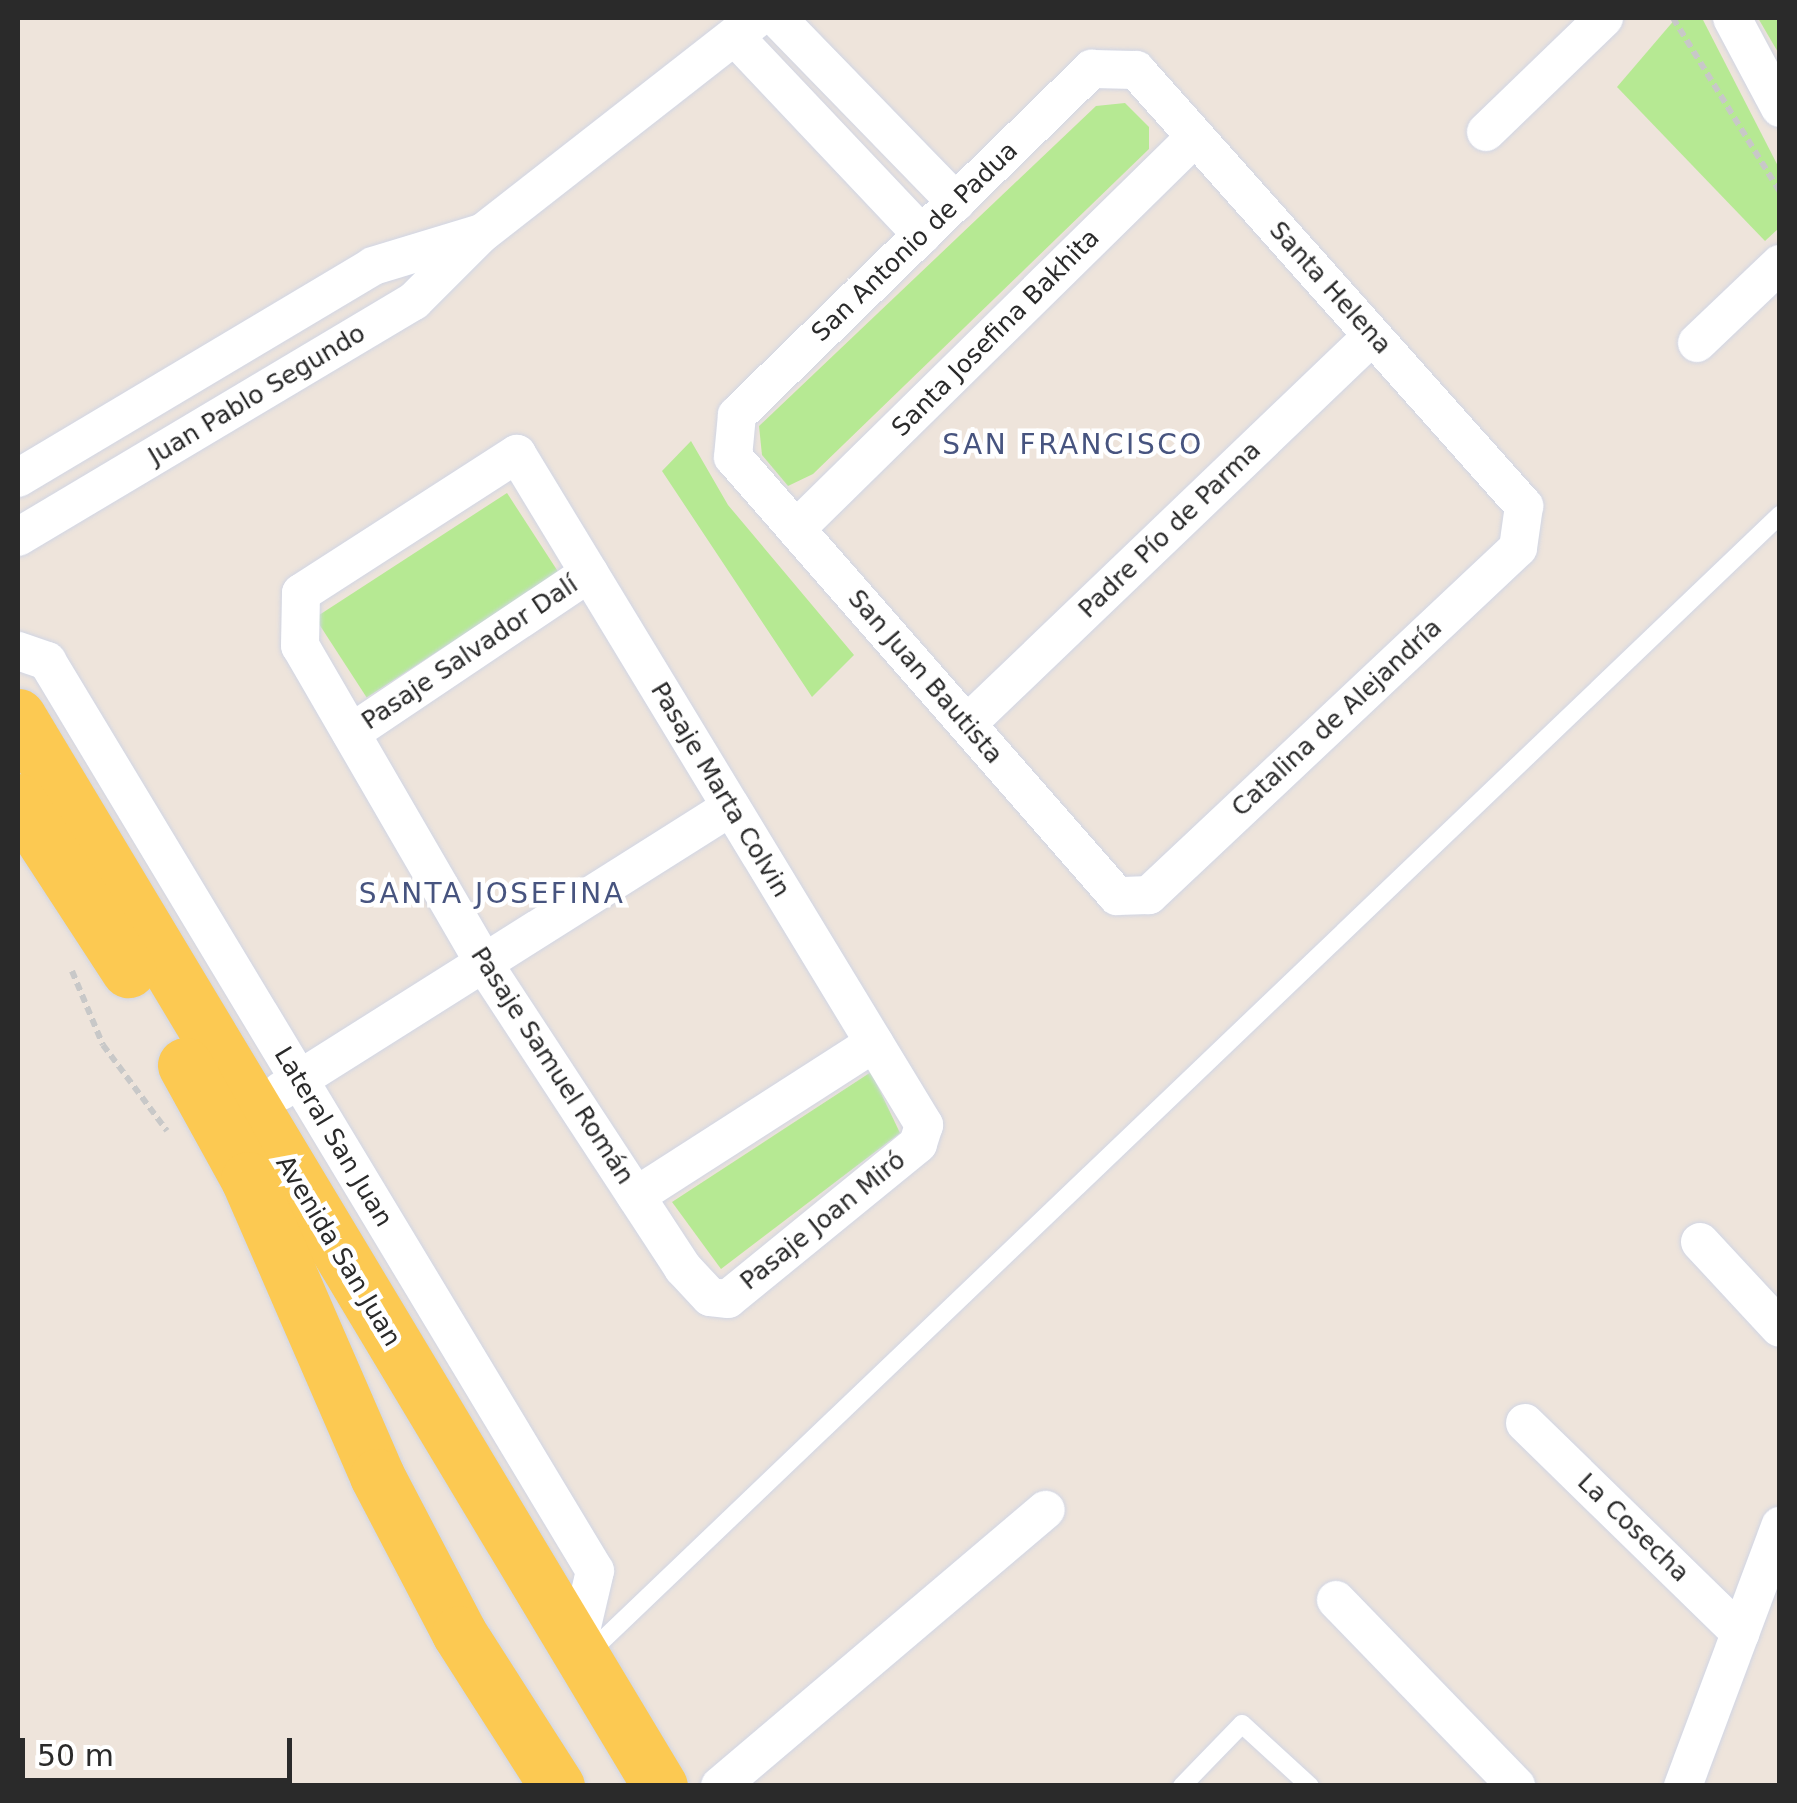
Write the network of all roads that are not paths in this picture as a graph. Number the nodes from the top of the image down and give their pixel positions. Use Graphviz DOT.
graph roads {
  1 [pos="777,18"];
  2 [pos="1604,18"];
  3 [pos="1732,18"];
  4 [pos="746,28"];
  5 [pos="1136,70"];
  6 [pos="1780,108"];
  7 [pos="1486,132"];
  8 [pos="1195,137"];
  9 [pos="956,202"];
  10 [pos="480,234"];
  11 [pos="922,235"];
  12 [pos="1780,264"];
  13 [pos="1372,336"];
  14 [pos="1697,343"];
  15 [pos="734,457"];
  16 [pos="18,478"];
  17 [pos="1524,506"];
  18 [pos="1780,515"];
  19 [pos="796,529"];
  20 [pos="18,537"];
  21 [pos="589,573"];
  22 [pos="295,615"];
  23 [pos="18,651"];
  24 [pos="18,716"];
  25 [pos="967,724"];
  26 [pos="350,733"];
  27 [pos="18,801"];
  28 [pos="731,807"];
  29 [pos="1117,896"];
  30 [pos="487,968"];
  31 [pos="874,1043"];
  32 [pos="299,1080"];
  33 [pos="252,1108"];
  34 [pos="924,1126"];
  35 [pos="636,1196"];
  36 [pos="1700,1242"];
  37 [pos="710,1297"];
  38 [pos="1780,1328"];
  39 [pos="1526,1423"];
  40 [pos="1046,1510"];
  41 [pos="1780,1526"];
  42 [pos="1336,1600"];
  43 [pos="1740,1633"];
  44 [pos="580,1654"];
  45 [pos="556,1784"];
  46 [pos="660,1786"];
  47 [pos="720,1786"];
  48 [pos="1182,1786"];
  49 [pos="1310,1786"];
  50 [pos="1516,1786"];
  51 [pos="1683,1786"];
  1 -- 9 [label="street"];
  2 -- 7 [label="street"];
  3 -- 6 [label="street"];
  4 -- 10 [label="street, Juan Pablo Segundo"];
  4 -- 11 [label="street"];
  5 -- 8 [label="street, Santa Helena"];
  5 -- 9 [label="street, San Antonio de Padua"];
  8 -- 13 [label="street, Santa Helena"];
  8 -- 19 [label="street, Santa Josefina Bakhita"];
  9 -- 11 [label="street, San Antonio de Padua"];
  10 -- 16 [label="street, Juan Pablo Segundo"];
  10 -- 20 [label="street, Juan Pablo Segundo"];
  11 -- 15 [label="street, San Antonio de Padua"];
  12 -- 14 [label="street"];
  13 -- 17 [label="street, Santa Helena"];
  13 -- 25 [label="street, Padre Pío de Parma"];
  15 -- 19 [label="street, San Juan Bautista"];
  17 -- 29 [label="street, Catalina de Alejandría"];
  18 -- 44 [label="lane"];
  19 -- 25 [label="street, San Juan Bautista"];
  21 -- 22 [label="street, Pasaje Marta Colvin"];
  21 -- 26 [label="street, Pasaje Salvador Dalí"];
  21 -- 28 [label="street, Pasaje Marta Colvin"];
  22 -- 26 [label="street, Pasaje Samuel Román"];
  23 -- 32 [label="street, Lateral San Juan"];
  24 -- 33 [label="main road, Avenida San Juan"];
  25 -- 29 [label="street, San Juan Bautista"];
  26 -- 30 [label="street, Pasaje Samuel Román"];
  27 -- 45 [label="main road, Avenida San Juan"];
  28 -- 30 [label="street"];
  28 -- 31 [label="street, Pasaje Marta Colvin"];
  30 -- 32 [label="street"];
  30 -- 35 [label="street, Pasaje Samuel Román"];
  31 -- 34 [label="street, Pasaje Marta Colvin"];
  31 -- 35 [label="street"];
  32 -- 33 [label="street"];
  32 -- 44 [label="street, Lateral San Juan"];
  33 -- 44 [label="main road, Avenida San Juan"];
  34 -- 37 [label="street, Pasaje Joan Miró"];
  35 -- 37 [label="street, Pasaje Samuel Román"];
  36 -- 38 [label="street"];
  39 -- 43 [label="street, La Cosecha"];
  40 -- 47 [label="street"];
  41 -- 43 [label="street"];
  42 -- 50 [label="street"];
  43 -- 51 [label="street"];
  44 -- 46 [label="main road, Avenida San Juan"];
  48 -- 49 [label="lane"];
}
